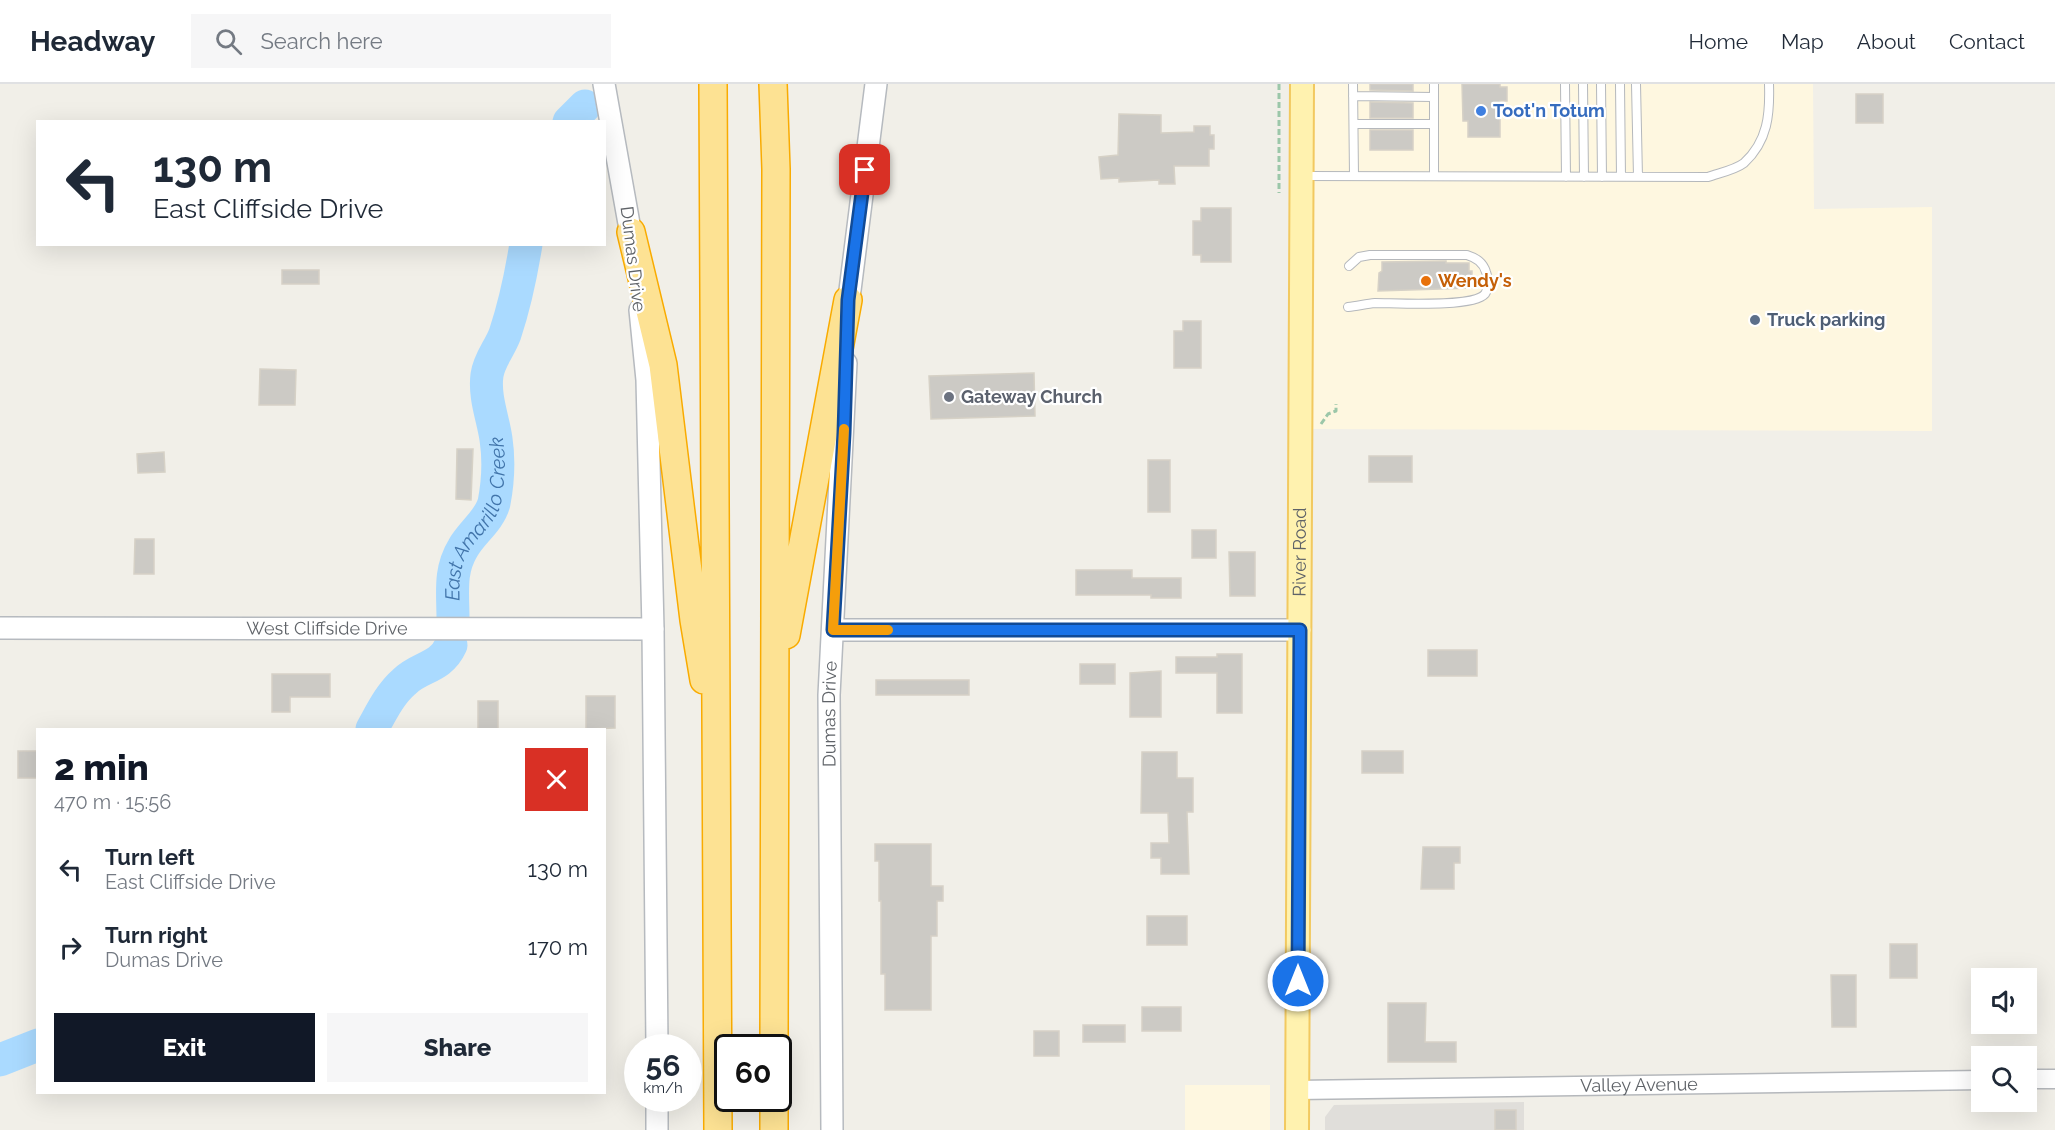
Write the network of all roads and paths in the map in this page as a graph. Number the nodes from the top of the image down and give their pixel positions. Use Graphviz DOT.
graph roads {
  1 [pos="604,84"];
  2 [pos="713,84"];
  3 [pos="773,84"];
  4 [pos="876,84"];
  5 [pos="1302,84"];
  6 [pos="1353,84"];
  7 [pos="1434,84"];
  8 [pos="1565,84"];
  9 [pos="1583,84"];
  10 [pos="1601,84"];
  11 [pos="1620,84"];
  12 [pos="1636,84"];
  13 [pos="1769,84"];
  14 [pos="1353,96"];
  15 [pos="1434,97"];
  16 [pos="1353,124"];
  17 [pos="1434,124"];
  18 [pos="1301,176"];
  19 [pos="1354,176"];
  20 [pos="1434,177"];
  21 [pos="1566,177"];
  22 [pos="1584,177"];
  23 [pos="1602,177"];
  24 [pos="1621,177"];
  25 [pos="1638,177"];
  26 [pos="632,232"];
  27 [pos="1349,266"];
  28 [pos="848,300"];
  29 [pos="1348,308"];
  30 [pos="0,628"];
  31 [pos="653,629"];
  32 [pos="833,630"];
  33 [pos="1300,630"];
  34 [pos="774,698"];
  35 [pos="718,757"];
  36 [pos="657,1034"];
  37 [pos="774,1034"];
  38 [pos="2037,1079"];
  39 [pos="2055,1079"];
  40 [pos="1971,1080"];
  41 [pos="1297,1090"];
  42 [pos="657,1112"];
  43 [pos="774,1112"];
  44 [pos="657,1130"];
  45 [pos="718,1130"];
  46 [pos="774,1130"];
  47 [pos="832,1130"];
  48 [pos="1297,1130"];
  1 -- 26 [label="main road, Dumas Drive"];
  2 -- 35 [label="highway"];
  3 -- 34 [label="highway"];
  4 -- 28 [label="main road, Dumas Drive"];
  5 -- 18 [label="main road, River Road"];
  6 -- 14 [label="lane"];
  7 -- 15 [label="lane"];
  8 -- 21 [label="lane"];
  9 -- 22 [label="lane"];
  10 -- 23 [label="lane"];
  11 -- 24 [label="lane"];
  12 -- 25 [label="lane"];
  13 -- 25 [label="lane"];
  14 -- 15 [label="lane"];
  14 -- 16 [label="lane"];
  15 -- 17 [label="lane"];
  16 -- 17 [label="lane"];
  16 -- 19 [label="lane"];
  17 -- 20 [label="lane"];
  18 -- 19 [label="lane"];
  18 -- 33 [label="main road, River Road"];
  19 -- 20 [label="lane"];
  20 -- 21 [label="lane"];
  21 -- 22 [label="lane"];
  22 -- 23 [label="lane"];
  23 -- 24 [label="lane"];
  24 -- 25 [label="lane"];
  26 -- 31 [label="main road, Dumas Drive"];
  26 -- 35 [label="highway"];
  27 -- 29 [label="lane"];
  28 -- 32 [label="main road, Dumas Drive"];
  28 -- 34 [label="highway"];
  30 -- 31 [label="main road, West Cliffside Drive"];
  31 -- 36 [label="main road, Dumas Drive"];
  32 -- 33 [label="main road"];
  32 -- 47 [label="main road, Dumas Drive"];
  33 -- 41 [label="main road, River Road"];
  34 -- 37 [label="highway"];
  35 -- 45 [label="highway"];
  38 -- 39 [label="street"];
  40 -- 41 [label="street, Valley Avenue"];
  41 -- 48 [label="main road, River Road"];
  42 -- 44 [label="main road"];
  43 -- 46 [label="highway"];
}
